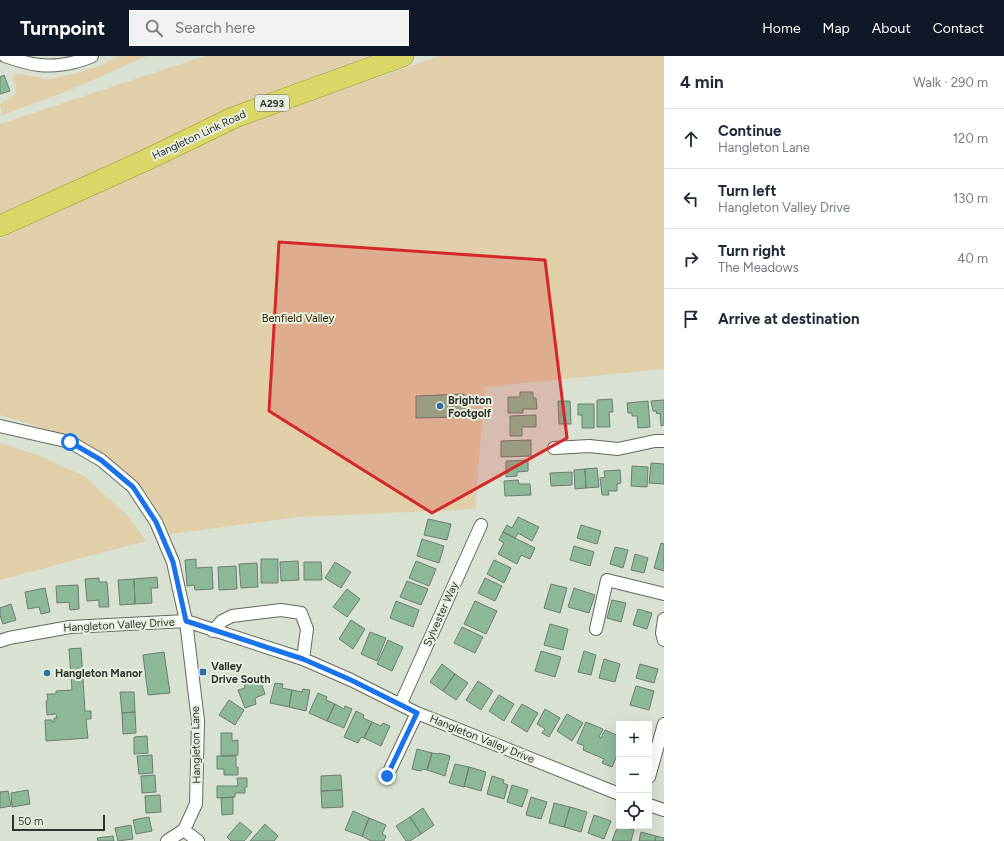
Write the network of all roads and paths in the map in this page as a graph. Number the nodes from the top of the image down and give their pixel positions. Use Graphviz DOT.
graph roads {
  1 [pos="5,56"];
  2 [pos="92,56"];
  3 [pos="403,56"];
  4 [pos="0,226"];
  5 [pos="0,426"];
  6 [pos="664,441"];
  7 [pos="554,448"];
  8 [pos="481,525"];
  9 [pos="664,594"];
  10 [pos="664,619"];
  11 [pos="186,621"];
  12 [pos="596,629"];
  13 [pos="213,631"];
  14 [pos="664,640"];
  15 [pos="0,641"];
  16 [pos="303,659"];
  17 [pos="401,704"];
  18 [pos="417,713"];
  19 [pos="664,724"];
  20 [pos="652,767"];
  21 [pos="387,776"];
  22 [pos="617,793"];
  23 [pos="652,807"];
  24 [pos="664,810"];
  25 [pos="184,830"];
  26 [pos="167,841"];
  27 [pos="198,841"];
  1 -- 2 [label="street"];
  3 -- 4 [label="highway, Hangleton Link Road / A293"];
  5 -- 11 [label="street, Hangleton Lane"];
  6 -- 7 [label="street"];
  8 -- 17 [label="street, Sylvester Way"];
  9 -- 12 [label="street"];
  10 -- 14 [label="street"];
  11 -- 13 [label="street, Hangleton Valley Drive"];
  11 -- 15 [label="street, Hangleton Valley Drive"];
  11 -- 25 [label="street, Hangleton Lane"];
  13 -- 16 [label="street, Hangleton Valley Drive"];
  13 -- 16 [label="street"];
  16 -- 17 [label="street, Hangleton Valley Drive"];
  17 -- 18 [label="street, Hangleton Valley Drive"];
  18 -- 21 [label="street"];
  18 -- 22 [label="street, Hangleton Valley Drive"];
  19 -- 20 [label="street"];
  23 -- 24 [label="street"];
  25 -- 26 [label="street"];
  25 -- 27 [label="street"];
}
